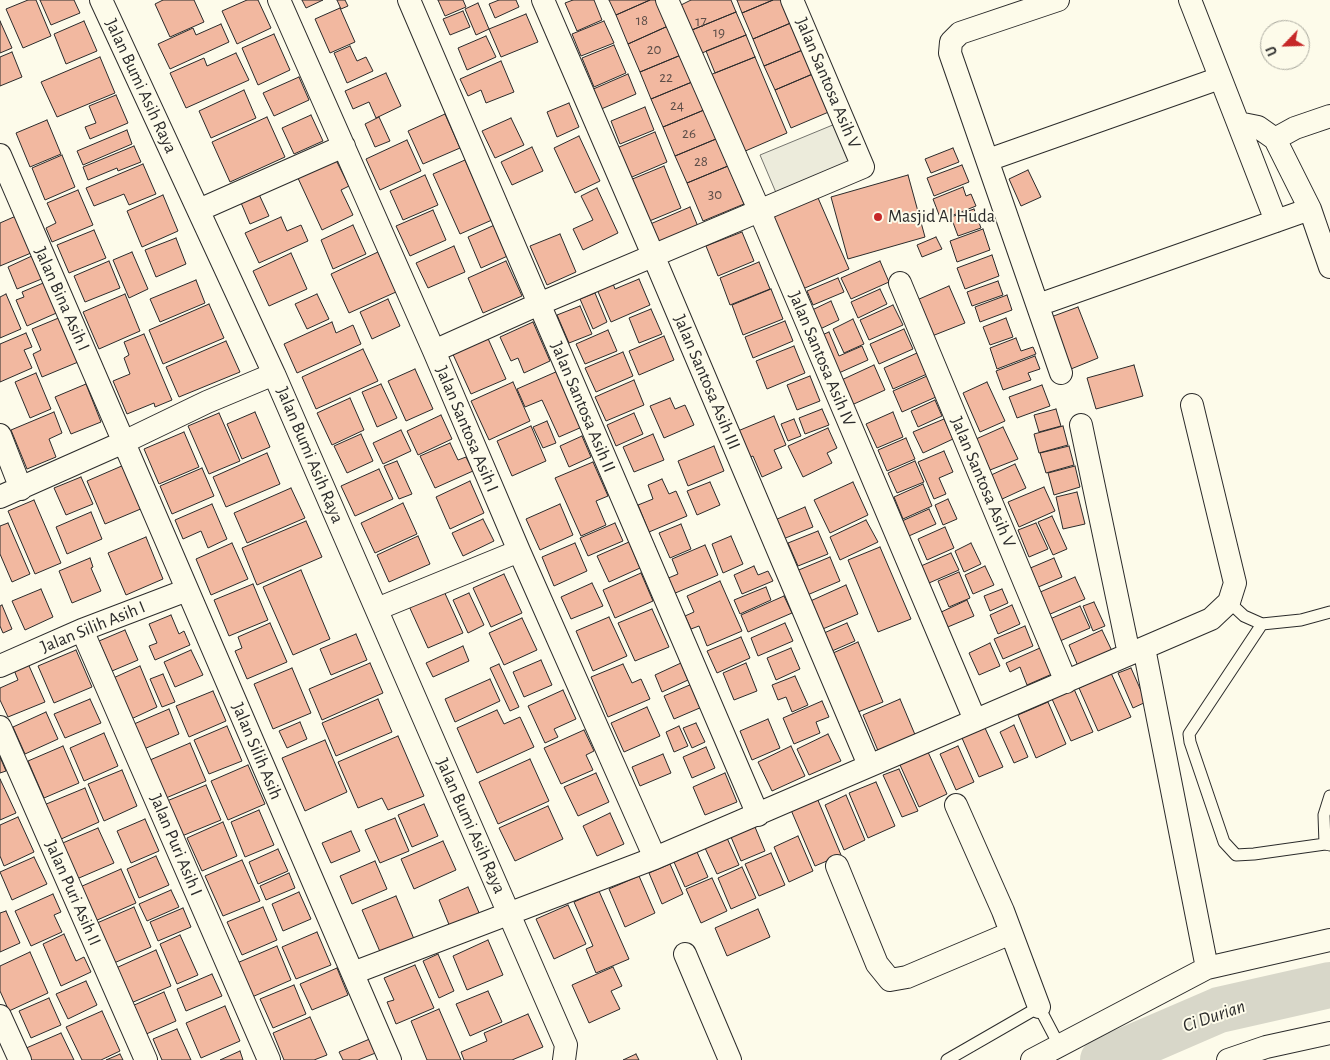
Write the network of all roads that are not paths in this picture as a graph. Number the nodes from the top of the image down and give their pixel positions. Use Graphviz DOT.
graph roads {
  1 [pos="101,0"];
  2 [pos="279,0"];
  3 [pos="409,0"];
  4 [pos="543,0"];
  5 [pos="667,0"];
  6 [pos="792,0"];
  7 [pos="1058,0"];
  8 [pos="1190,0"];
  9 [pos="1220,78"];
  10 [pos="1330,116"];
  11 [pos="1238,123"];
  12 [pos="1275,139"];
  13 [pos="344,146"];
  14 [pos="0,155"];
  15 [pos="988,160"];
  16 [pos="1310,209"];
  17 [pos="199,210"];
  18 [pos="760,212"];
  19 [pos="1276,221"];
  20 [pos="653,255"];
  21 [pos="1328,257"];
  22 [pos="900,283"];
  23 [pos="539,304"];
  24 [pos="1038,305"];
  25 [pos="434,352"];
  26 [pos="1061,373"];
  27 [pos="274,374"];
  28 [pos="1192,405"];
  29 [pos="1081,425"];
  30 [pos="0,435"];
  31 [pos="124,442"];
  32 [pos="21,489"];
  33 [pos="0,497"];
  34 [pos="519,551"];
  35 [pos="187,590"];
  36 [pos="1229,602"];
  37 [pos="376,609"];
  38 [pos="1330,612"];
  39 [pos="1262,624"];
  40 [pos="82,630"];
  41 [pos="1137,651"];
  42 [pos="0,666"];
  43 [pos="1066,682"];
  44 [pos="975,720"];
  45 [pos="0,726"];
  46 [pos="869,766"];
  47 [pos="1330,796"];
  48 [pos="956,805"];
  49 [pos="758,815"];
  50 [pos="1327,844"];
  51 [pos="655,858"];
  52 [pos="837,866"];
  53 [pos="510,913"];
  54 [pos="1011,933"];
  55 [pos="1330,940"];
  56 [pos="685,954"];
  57 [pos="1207,968"];
  58 [pos="353,973"];
  59 [pos="1039,1008"];
  60 [pos="0,1016"];
  61 [pos="1330,1032"];
  62 [pos="1059,1045"];
  63 [pos="20,1060"];
  64 [pos="146,1060"];
  65 [pos="269,1060"];
  66 [pos="390,1060"];
  67 [pos="564,1060"];
  68 [pos="730,1060"];
  69 [pos="947,1060"];
  70 [pos="1032,1060"];
  71 [pos="1228,1060"];
  1 -- 17 [label="street, Jalan Bumi Asih Raya"];
  2 -- 13 [label="street, Jalan Santosa Asih I"];
  3 -- 23 [label="street, Jalan Santosa Asih II"];
  4 -- 20 [label="street, Jalan Santosa Asih III"];
  5 -- 18 [label="street, Jalan Santosa Asih IV"];
  6 -- 18 [label="street, Jalan Santosa Asih V"];
  7 -- 15 [label="street"];
  8 -- 9 [label="street"];
  9 -- 11 [label="street"];
  9 -- 15 [label="street"];
  10 -- 12 [label="street"];
  11 -- 12 [label="street"];
  11 -- 19 [label="street"];
  12 -- 16 [label="street"];
  13 -- 17 [label="street"];
  13 -- 25 [label="street, Jalan Santosa Asih I"];
  14 -- 31 [label="street, Jalan Bina Asih I"];
  15 -- 24 [label="street"];
  16 -- 19 [label="street"];
  16 -- 21 [label="street"];
  17 -- 27 [label="street, Jalan Bumi Asih Raya"];
  18 -- 20 [label="street"];
  18 -- 44 [label="street, Jalan Santosa Asih IV"];
  19 -- 24 [label="street"];
  20 -- 23 [label="street"];
  20 -- 46 [label="street, Jalan Santosa Asih III"];
  22 -- 43 [label="street, Jalan Santosa Asih V"];
  23 -- 25 [label="street"];
  23 -- 49 [label="street, Jalan Santosa Asih II"];
  24 -- 26 [label="street"];
  25 -- 34 [label="street, Jalan Santosa Asih I"];
  27 -- 31 [label="street"];
  27 -- 37 [label="street, Jalan Bumi Asih Raya"];
  28 -- 36 [label="street"];
  29 -- 41 [label="street"];
  30 -- 32 [label="street"];
  31 -- 32 [label="street"];
  31 -- 35 [label="street, Jalan Silih Asih"];
  32 -- 33 [label="street"];
  34 -- 37 [label="street"];
  34 -- 51 [label="street, Jalan Santosa Asih I"];
  35 -- 40 [label="street, Jalan Silih Asih I"];
  35 -- 58 [label="street, Jalan Silih Asih"];
  36 -- 39 [label="lane"];
  36 -- 41 [label="street"];
  37 -- 53 [label="street, Jalan Bumi Asih Raya"];
  38 -- 39 [label="lane"];
  39 -- 50 [label="lane"];
  40 -- 42 [label="street, Jalan Silih Asih I"];
  40 -- 65 [label="street, Jalan Puri Asih I"];
  41 -- 43 [label="street"];
  41 -- 57 [label="street"];
  43 -- 44 [label="street"];
  44 -- 46 [label="street"];
  45 -- 64 [label="street, Jalan Puri Asih II"];
  46 -- 49 [label="street"];
  47 -- 50 [label="lane"];
  48 -- 54 [label="street"];
  49 -- 51 [label="street"];
  51 -- 53 [label="street"];
  52 -- 54 [label="street"];
  53 -- 58 [label="street"];
  53 -- 67 [label="street, Jalan Bumi Asih Raya"];
  54 -- 59 [label="street"];
  55 -- 57 [label="street"];
  56 -- 68 [label="street"];
  57 -- 62 [label="street"];
  58 -- 66 [label="street, Jalan Silih Asih"];
  59 -- 62 [label="lane"];
  59 -- 69 [label="lane"];
  60 -- 63 [label="street"];
  61 -- 71 [label="street"];
  62 -- 70 [label="street"];
}
